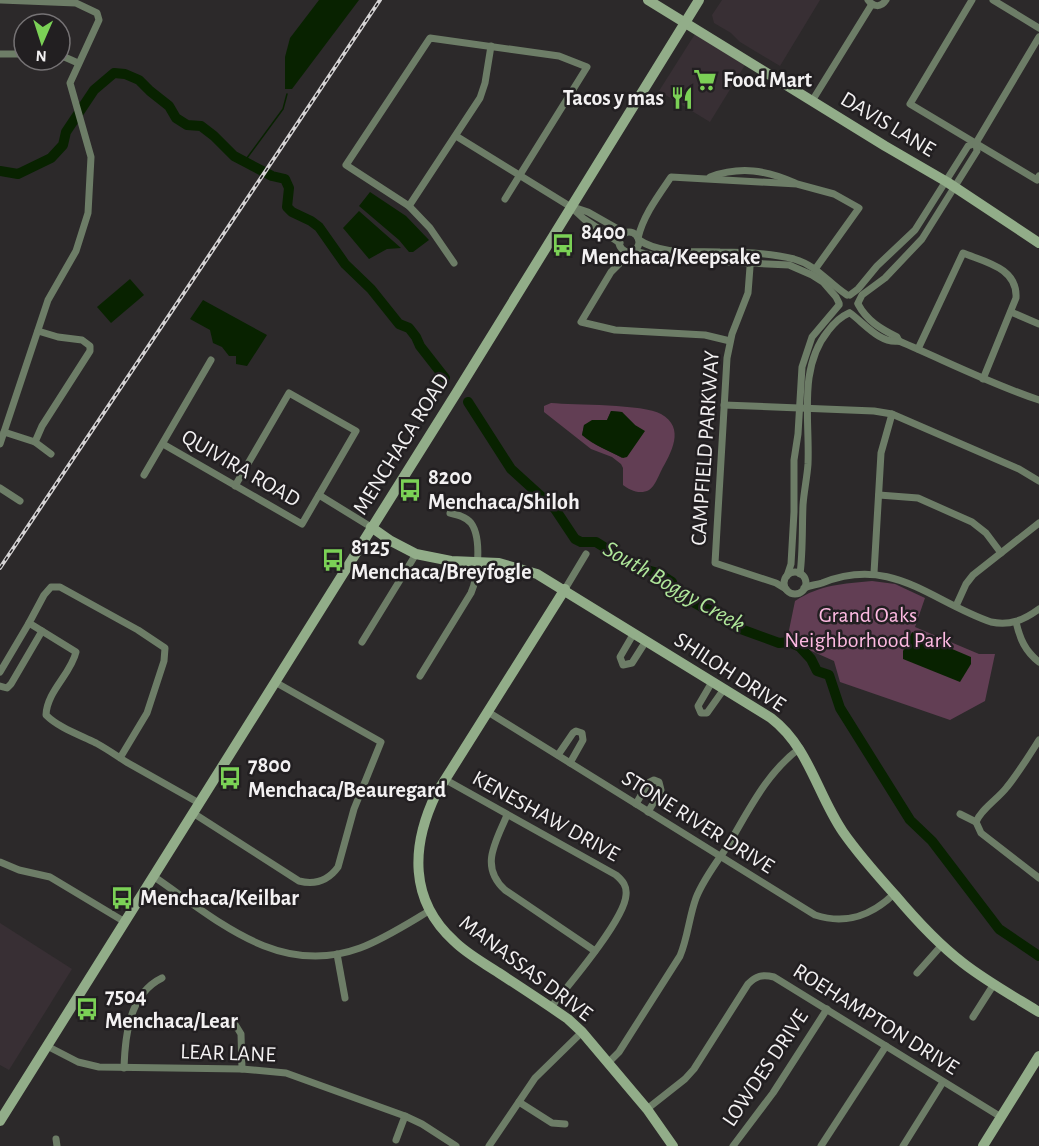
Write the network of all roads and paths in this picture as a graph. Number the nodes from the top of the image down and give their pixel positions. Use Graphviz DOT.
graph roads {
  1 [pos="1,0"];
  2 [pos="648,0"];
  3 [pos="699,0"];
  4 [pos="886,0"];
  5 [pos="972,0"];
  6 [pos="993,0"];
  7 [pos="870,2"];
  8 [pos="685,22"];
  9 [pos="1039,28"];
  10 [pos="1039,37"];
  11 [pos="490,46"];
  12 [pos="72,60"];
  13 [pos="78,63"];
  14 [pos="812,100"];
  15 [pos="456,136"];
  16 [pos="976,143"];
  17 [pos="520,175"];
  18 [pos="1039,176"];
  19 [pos="708,178"];
  20 [pos="797,184"];
  21 [pos="951,184"];
  22 [pos="505,199"];
  23 [pos="409,206"];
  24 [pos="571,207"];
  25 [pos="647,214"];
  26 [pos="626,233"];
  27 [pos="638,239"];
  28 [pos="1039,243"];
  29 [pos="620,244"];
  30 [pos="632,251"];
  31 [pos="751,254"];
  32 [pos="454,262"];
  33 [pos="750,264"];
  34 [pos="816,268"];
  35 [pos="611,272"];
  36 [pos="848,295"];
  37 [pos="839,304"];
  38 [pos="858,304"];
  39 [pos="1011,312"];
  40 [pos="850,313"];
  41 [pos="1039,324"];
  42 [pos="38,331"];
  43 [pos="730,341"];
  44 [pos="899,341"];
  45 [pos="918,349"];
  46 [pos="211,360"];
  47 [pos="983,379"];
  48 [pos="1039,400"];
  49 [pos="724,405"];
  50 [pos="799,407"];
  51 [pos="808,407"];
  52 [pos="892,414"];
  53 [pos="4,432"];
  54 [pos="35,442"];
  55 [pos="0,444"];
  56 [pos="163,444"];
  57 [pos="51,454"];
  58 [pos="144,475"];
  59 [pos="1038,482"];
  60 [pos="235,486"];
  61 [pos="0,488"];
  62 [pos="319,495"];
  63 [pos="879,495"];
  64 [pos="20,501"];
  65 [pos="450,513"];
  66 [pos="1038,522"];
  67 [pos="371,527"];
  68 [pos="1001,553"];
  69 [pos="416,554"];
  70 [pos="585,554"];
  71 [pos="477,561"];
  72 [pos="874,573"];
  73 [pos="801,575"];
  74 [pos="787,576"];
  75 [pos="762,578"];
  76 [pos="826,580"];
  77 [pos="804,588"];
  78 [pos="565,589"];
  79 [pos="786,590"];
  80 [pos="956,606"];
  81 [pos="1039,609"];
  82 [pos="1017,622"];
  83 [pos="29,623"];
  84 [pos="42,630"];
  85 [pos="634,633"];
  86 [pos="646,641"];
  87 [pos="362,642"];
  88 [pos="1039,662"];
  89 [pos="0,672"];
  90 [pos="420,676"];
  91 [pos="275,682"];
  92 [pos="712,682"];
  93 [pos="0,686"];
  94 [pos="724,689"];
  95 [pos="488,712"];
  96 [pos="1039,740"];
  97 [pos="800,748"];
  98 [pos="558,755"];
  99 [pos="120,758"];
  100 [pos="570,763"];
  101 [pos="446,780"];
  102 [pos="636,804"];
  103 [pos="196,808"];
  104 [pos="648,812"];
  105 [pos="960,814"];
  106 [pos="507,815"];
  107 [pos="976,822"];
  108 [pos="720,857"];
  109 [pos="0,862"];
  110 [pos="153,876"];
  111 [pos="1039,878"];
  112 [pos="894,894"];
  113 [pos="429,911"];
  114 [pos="126,922"];
  115 [pos="941,946"];
  116 [pos="595,951"];
  117 [pos="337,954"];
  118 [pos="917,973"];
  119 [pos="162,978"];
  120 [pos="994,984"];
  121 [pos="345,998"];
  122 [pos="551,1007"];
  123 [pos="827,1009"];
  124 [pos="1039,1012"];
  125 [pos="974,1017"];
  126 [pos="233,1021"];
  127 [pos="582,1032"];
  128 [pos="47,1046"];
  129 [pos="886,1046"];
  130 [pos="1039,1056"];
  131 [pos="608,1063"];
  132 [pos="124,1068"];
  133 [pos="242,1069"];
  134 [pos="943,1082"];
  135 [pos="519,1102"];
  136 [pos="647,1109"];
  137 [pos="405,1116"];
  138 [pos="1001,1117"];
  139 [pos="0,1121"];
  140 [pos="565,1124"];
  141 [pos="396,1140"];
  142 [pos="668,1144"];
  143 [pos="456,1146"];
  144 [pos="489,1146"];
  145 [pos="733,1146"];
  146 [pos="821,1146"];
  147 [pos="903,1146"];
  148 [pos="983,1146"];
  1 -- 13 [label="street"];
  2 -- 8 [label="street, DAVIS LANE"];
  3 -- 8 [label="street, MENCHACA ROAD"];
  4 -- 7 [label="street"];
  5 -- 16 [label="street"];
  6 -- 9 [label="street"];
  7 -- 14 [label="street"];
  8 -- 14 [label="street, DAVIS LANE"];
  8 -- 24 [label="street, MENCHACA ROAD"];
  10 -- 16 [label="street"];
  11 -- 15 [label="street"];
  11 -- 17 [label="street"];
  11 -- 23 [label="street"];
  12 -- 13 [label="street"];
  13 -- 42 [label="street"];
  14 -- 21 [label="street, DAVIS LANE"];
  15 -- 17 [label="street"];
  15 -- 23 [label="street"];
  16 -- 18 [label="street"];
  16 -- 21 [label="street"];
  17 -- 22 [label="street"];
  17 -- 24 [label="street"];
  19 -- 20 [label="street"];
  19 -- 20 [label="street"];
  19 -- 25 [label="street"];
  20 -- 34 [label="street"];
  21 -- 28 [label="street, DAVIS LANE"];
  21 -- 36 [label="street"];
  21 -- 38 [label="street"];
  23 -- 32 [label="street"];
  24 -- 26 [label="street"];
  24 -- 29 [label="street"];
  24 -- 67 [label="street, MENCHACA ROAD"];
  25 -- 26 [label="street"];
  25 -- 27 [label="street"];
  26 -- 27 [label="street"];
  26 -- 29 [label="street"];
  27 -- 30 [label="street"];
  27 -- 31 [label="street"];
  29 -- 30 [label="street"];
  29 -- 35 [label="street"];
  30 -- 33 [label="street"];
  30 -- 35 [label="street"];
  31 -- 33 [label="street, CAMPFIELD PARKWAY"];
  31 -- 34 [label="street"];
  33 -- 37 [label="street"];
  33 -- 43 [label="street, CAMPFIELD PARKWAY"];
  34 -- 36 [label="street"];
  35 -- 43 [label="street"];
  36 -- 37 [label="street"];
  36 -- 38 [label="street"];
  37 -- 40 [label="street"];
  37 -- 50 [label="street"];
  38 -- 40 [label="street"];
  38 -- 44 [label="street"];
  39 -- 41 [label="street"];
  39 -- 45 [label="street"];
  39 -- 47 [label="street"];
  40 -- 44 [label="street"];
  40 -- 51 [label="street"];
  42 -- 53 [label="street"];
  42 -- 54 [label="street"];
  43 -- 49 [label="street, CAMPFIELD PARKWAY"];
  44 -- 45 [label="street"];
  45 -- 47 [label="street"];
  46 -- 56 [label="street"];
  47 -- 48 [label="street"];
  49 -- 50 [label="street"];
  49 -- 75 [label="street, CAMPFIELD PARKWAY"];
  50 -- 51 [label="street"];
  50 -- 74 [label="street"];
  51 -- 52 [label="street"];
  51 -- 73 [label="street"];
  52 -- 59 [label="street"];
  52 -- 63 [label="street"];
  53 -- 54 [label="street"];
  53 -- 55 [label="street"];
  54 -- 57 [label="street"];
  56 -- 58 [label="street"];
  56 -- 60 [label="street, QUIVIRA ROAD"];
  60 -- 62 [label="street, QUIVIRA ROAD"];
  60 -- 62 [label="street"];
  61 -- 64 [label="street"];
  62 -- 67 [label="street"];
  63 -- 68 [label="street"];
  63 -- 72 [label="street"];
  65 -- 71 [label="street"];
  66 -- 68 [label="street"];
  67 -- 69 [label="street, SHILOH DRIVE"];
  67 -- 91 [label="street, MENCHACA ROAD"];
  68 -- 80 [label="street"];
  69 -- 71 [label="street, SHILOH DRIVE"];
  69 -- 87 [label="street"];
  70 -- 78 [label="street, MANASSAS DRIVE"];
  71 -- 78 [label="street, SHILOH DRIVE"];
  71 -- 90 [label="street"];
  72 -- 76 [label="street"];
  72 -- 80 [label="street"];
  73 -- 74 [label="street"];
  73 -- 76 [label="street"];
  73 -- 77 [label="street"];
  74 -- 75 [label="street, CAMPFIELD PARKWAY"];
  74 -- 79 [label="street"];
  75 -- 79 [label="street, CAMPFIELD PARKWAY"];
  76 -- 77 [label="street"];
  77 -- 79 [label="street"];
  78 -- 85 [label="street, SHILOH DRIVE"];
  78 -- 95 [label="street, MANASSAS DRIVE"];
  80 -- 82 [label="street"];
  81 -- 82 [label="street"];
  82 -- 88 [label="street"];
  83 -- 84 [label="street"];
  83 -- 89 [label="street"];
  83 -- 99 [label="street"];
  84 -- 93 [label="street"];
  84 -- 99 [label="street"];
  85 -- 86 [label="street, SHILOH DRIVE"];
  85 -- 86 [label="street"];
  86 -- 92 [label="street, SHILOH DRIVE"];
  91 -- 103 [label="street, MENCHACA ROAD"];
  91 -- 103 [label="street"];
  92 -- 94 [label="street, SHILOH DRIVE"];
  92 -- 94 [label="street"];
  94 -- 97 [label="street, SHILOH DRIVE"];
  95 -- 98 [label="street, STONE RIVER DRIVE"];
  95 -- 101 [label="street, MANASSAS DRIVE"];
  96 -- 107 [label="street"];
  97 -- 108 [label="street"];
  97 -- 112 [label="street, SHILOH DRIVE"];
  98 -- 100 [label="street, STONE RIVER DRIVE"];
  98 -- 100 [label="street"];
  99 -- 103 [label="street"];
  100 -- 102 [label="street, STONE RIVER DRIVE"];
  101 -- 106 [label="street, KENESHAW DRIVE"];
  101 -- 113 [label="street, MANASSAS DRIVE"];
  102 -- 104 [label="street, STONE RIVER DRIVE"];
  102 -- 104 [label="street"];
  103 -- 110 [label="street, MENCHACA ROAD"];
  104 -- 108 [label="street, STONE RIVER DRIVE"];
  105 -- 107 [label="street"];
  106 -- 116 [label="street"];
  106 -- 116 [label="street, KENESHAW DRIVE"];
  107 -- 111 [label="street"];
  108 -- 112 [label="street, STONE RIVER DRIVE"];
  108 -- 131 [label="street"];
  109 -- 114 [label="street"];
  110 -- 114 [label="street, MENCHACA ROAD"];
  110 -- 117 [label="street"];
  112 -- 115 [label="street, SHILOH DRIVE"];
  113 -- 117 [label="street"];
  113 -- 122 [label="street, MANASSAS DRIVE"];
  114 -- 128 [label="street, MENCHACA ROAD"];
  115 -- 118 [label="street"];
  115 -- 120 [label="street, SHILOH DRIVE"];
  116 -- 122 [label="street, KENESHAW DRIVE"];
  117 -- 121 [label="street"];
  119 -- 132 [label="street"];
  120 -- 124 [label="street, SHILOH DRIVE"];
  120 -- 125 [label="street"];
  122 -- 127 [label="street, MANASSAS DRIVE"];
  123 -- 129 [label="street, ROEHAMPTON DRIVE"];
  123 -- 136 [label="street, ROEHAMPTON DRIVE"];
  123 -- 145 [label="street, LOWDES DRIVE"];
  126 -- 133 [label="street"];
  127 -- 131 [label="street, MANASSAS DRIVE"];
  127 -- 135 [label="street"];
  128 -- 132 [label="street, LEAR LANE"];
  128 -- 139 [label="street, MENCHACA ROAD"];
  129 -- 134 [label="street, ROEHAMPTON DRIVE"];
  129 -- 146 [label="street"];
  130 -- 138 [label="street"];
  131 -- 136 [label="street, MANASSAS DRIVE"];
  132 -- 133 [label="street, LEAR LANE"];
  133 -- 137 [label="street, LEAR LANE"];
  134 -- 138 [label="street, ROEHAMPTON DRIVE"];
  134 -- 147 [label="street"];
  135 -- 140 [label="street"];
  135 -- 144 [label="street"];
  136 -- 142 [label="street, MANASSAS DRIVE"];
  137 -- 141 [label="street"];
  137 -- 143 [label="street, LEAR LANE"];
  138 -- 148 [label="street"];
}
